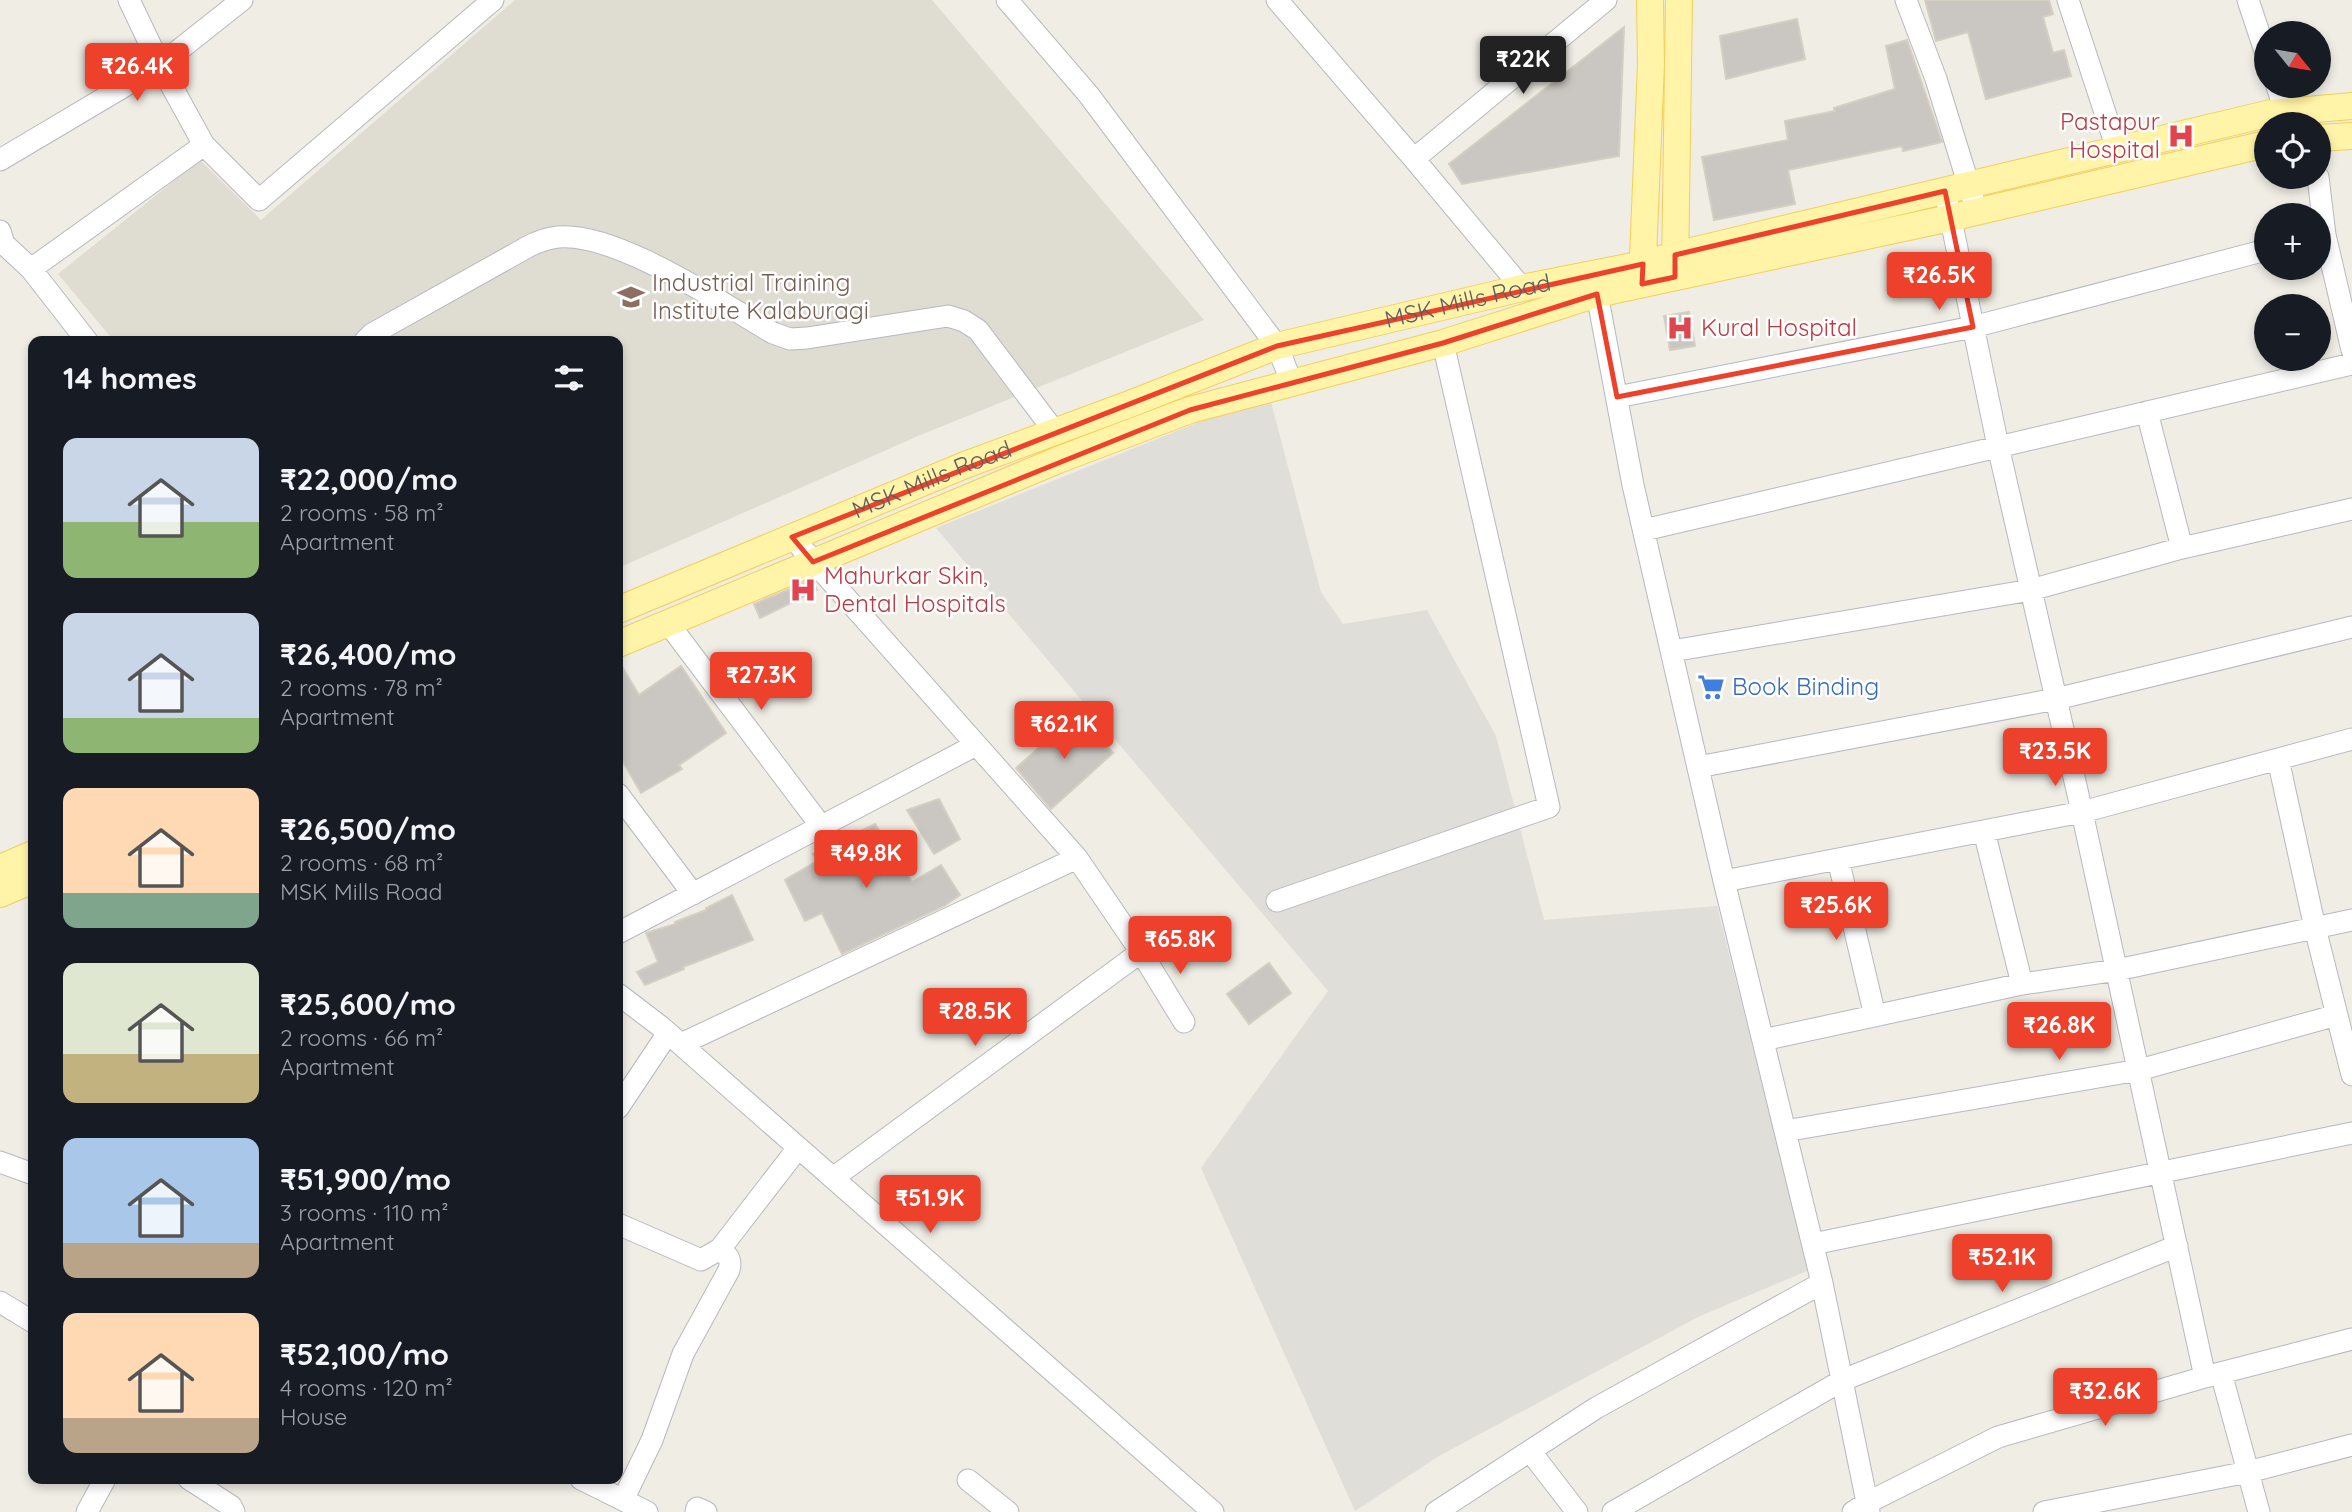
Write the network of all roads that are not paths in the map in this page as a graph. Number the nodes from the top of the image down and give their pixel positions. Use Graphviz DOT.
graph roads {
  1 [pos="129,0"];
  2 [pos="242,0"];
  3 [pos="493,0"];
  4 [pos="1606,0"];
  5 [pos="1650,0"];
  6 [pos="1679,0"];
  7 [pos="1906,0"];
  8 [pos="2068,0"];
  9 [pos="2248,0"];
  10 [pos="1278,1"];
  11 [pos="1016,3"];
  12 [pos="2255,21"];
  13 [pos="160,65"];
  14 [pos="2281,98"];
  15 [pos="2352,106"];
  16 [pos="2285,111"];
  17 [pos="2352,136"];
  18 [pos="2331,137"];
  19 [pos="204,145"];
  20 [pos="2254,147"];
  21 [pos="2117,149"];
  22 [pos="1414,159"];
  23 [pos="0,160"];
  24 [pos="1956,188"];
  25 [pos="1976,212"];
  26 [pos="1950,218"];
  27 [pos="1,241"];
  28 [pos="2254,253"];
  29 [pos="1675,266"];
  30 [pos="31,269"];
  31 [pos="2331,270"];
  32 [pos="1642,274"];
  33 [pos="1594,284"];
  34 [pos="1522,288"];
  35 [pos="1973,327"];
  36 [pos="83,336"];
  37 [pos="370,336"];
  38 [pos="1443,343"];
  39 [pos="1277,346"];
  40 [pos="2352,350"];
  41 [pos="2352,365"];
  42 [pos="1292,383"];
  43 [pos="1617,397"];
  44 [pos="2147,412"];
  45 [pos="1055,432"];
  46 [pos="1998,446"];
  47 [pos="2352,509"];
  48 [pos="1644,530"];
  49 [pos="792,537"];
  50 [pos="2182,548"];
  51 [pos="813,562"];
  52 [pos="2031,590"];
  53 [pos="623,608"];
  54 [pos="668,623"];
  55 [pos="2352,626"];
  56 [pos="623,642"];
  57 [pos="1672,651"];
  58 [pos="2056,699"];
  59 [pos="2352,739"];
  60 [pos="976,745"];
  61 [pos="2278,759"];
  62 [pos="1698,767"];
  63 [pos="623,801"];
  64 [pos="2082,812"];
  65 [pos="821,826"];
  66 [pos="1984,831"];
  67 [pos="28,856"];
  68 [pos="1077,858"];
  69 [pos="1838,859"];
  70 [pos="0,868"];
  71 [pos="1724,881"];
  72 [pos="28,882"];
  73 [pos="0,894"];
  74 [pos="693,894"];
  75 [pos="1278,901"];
  76 [pos="2352,920"];
  77 [pos="2315,928"];
  78 [pos="623,930"];
  79 [pos="1141,952"];
  80 [pos="2117,970"];
  81 [pos="2022,984"];
  82 [pos="623,998"];
  83 [pos="2337,1015"];
  84 [pos="1875,1016"];
  85 [pos="1184,1022"];
  86 [pos="674,1039"];
  87 [pos="1763,1040"];
  88 [pos="2139,1070"];
  89 [pos="2352,1075"];
  90 [pos="623,1102"];
  91 [pos="1785,1131"];
  92 [pos="2352,1133"];
  93 [pos="798,1148"];
  94 [pos="0,1162"];
  95 [pos="28,1172"];
  96 [pos="2162,1173"];
  97 [pos="833,1178"];
  98 [pos="623,1226"];
  99 [pos="1813,1244"];
  100 [pos="2177,1246"];
  101 [pos="720,1249"];
  102 [pos="1822,1283"];
  103 [pos="0,1302"];
  104 [pos="28,1319"];
  105 [pos="2352,1339"];
  106 [pos="2213,1375"];
  107 [pos="1843,1380"];
  108 [pos="2352,1446"];
  109 [pos="1530,1451"];
  110 [pos="2248,1472"];
  111 [pos="968,1480"];
  112 [pos="102,1484"];
  113 [pos="197,1484"];
  114 [pos="594,1484"];
  115 [pos="623,1500"];
  116 [pos="1863,1509"];
  117 [pos="87,1512"];
  118 [pos="234,1512"];
  119 [pos="648,1512"];
  120 [pos="696,1512"];
  121 [pos="706,1512"];
  122 [pos="1008,1512"];
  123 [pos="1213,1512"];
  124 [pos="1436,1512"];
  125 [pos="1577,1512"];
  126 [pos="1613,1512"];
  127 [pos="2044,1512"];
  128 [pos="2259,1512"];
  1 -- 13 [label="street"];
  2 -- 13 [label="street"];
  3 -- 19 [label="street"];
  4 -- 22 [label="street"];
  5 -- 32 [label="main road"];
  6 -- 29 [label="main road"];
  7 -- 24 [label="street"];
  8 -- 21 [label="street"];
  9 -- 12 [label="street"];
  10 -- 22 [label="street"];
  11 -- 39 [label="street"];
  13 -- 19 [label="street"];
  13 -- 23 [label="street"];
  14 -- 16 [label="street"];
  15 -- 16 [label="main road, MSK Mills Road"];
  16 -- 21 [label="main road, MSK Mills Road"];
  17 -- 18 [label="main road"];
  19 -- 30 [label="street"];
  20 -- 25 [label="main road, MSK Mills Road"];
  21 -- 24 [label="main road, MSK Mills Road"];
  22 -- 34 [label="street"];
  24 -- 25 [label="street"];
  24 -- 26 [label="street"];
  24 -- 29 [label="main road, MSK Mills Road"];
  25 -- 26 [label="main road, MSK Mills Road"];
  26 -- 29 [label="main road, MSK Mills Road"];
  26 -- 35 [label="street"];
  27 -- 30 [label="street"];
  28 -- 35 [label="street"];
  29 -- 32 [label="main road, MSK Mills Road"];
  30 -- 36 [label="street"];
  31 -- 40 [label="street"];
  32 -- 33 [label="main road, MSK Mills Road"];
  33 -- 34 [label="main road, MSK Mills Road"];
  33 -- 38 [label="main road, MSK Mills Road"];
  33 -- 43 [label="street"];
  34 -- 39 [label="main road, MSK Mills Road"];
  35 -- 43 [label="street"];
  35 -- 46 [label="street"];
  37 -- 45 [label="street"];
  38 -- 42 [label="main road, MSK Mills Road"];
  38 -- 75 [label="street"];
  39 -- 42 [label="street"];
  39 -- 45 [label="main road, MSK Mills Road"];
  41 -- 44 [label="street"];
  42 -- 51 [label="main road, MSK Mills Road"];
  43 -- 48 [label="street"];
  44 -- 46 [label="street"];
  44 -- 50 [label="street"];
  45 -- 49 [label="main road, MSK Mills Road"];
  46 -- 48 [label="street"];
  46 -- 52 [label="street"];
  47 -- 50 [label="street"];
  48 -- 57 [label="street"];
  49 -- 51 [label="street"];
  49 -- 53 [label="main road, MSK Mills Road"];
  50 -- 52 [label="street"];
  51 -- 54 [label="main road, MSK Mills Road"];
  51 -- 60 [label="street"];
  52 -- 57 [label="street"];
  52 -- 58 [label="street"];
  54 -- 56 [label="main road, MSK Mills Road"];
  54 -- 65 [label="street"];
  55 -- 58 [label="street"];
  57 -- 62 [label="street"];
  58 -- 62 [label="street"];
  58 -- 64 [label="street"];
  59 -- 61 [label="street"];
  60 -- 65 [label="street"];
  60 -- 68 [label="street"];
  61 -- 64 [label="street"];
  61 -- 77 [label="street"];
  62 -- 71 [label="street"];
  63 -- 74 [label="street"];
  64 -- 66 [label="street"];
  64 -- 80 [label="street"];
  65 -- 74 [label="street"];
  66 -- 69 [label="street"];
  66 -- 81 [label="street"];
  67 -- 70 [label="main road"];
  68 -- 79 [label="street"];
  68 -- 86 [label="street"];
  69 -- 71 [label="street"];
  69 -- 84 [label="street"];
  71 -- 87 [label="street"];
  72 -- 73 [label="main road"];
  74 -- 78 [label="street"];
  76 -- 77 [label="street"];
  77 -- 80 [label="street"];
  77 -- 83 [label="street"];
  79 -- 85 [label="street"];
  79 -- 97 [label="street"];
  80 -- 81 [label="street"];
  80 -- 88 [label="street"];
  81 -- 84 [label="street"];
  82 -- 86 [label="street"];
  83 -- 88 [label="street"];
  83 -- 89 [label="street"];
  84 -- 87 [label="street"];
  86 -- 90 [label="street"];
  86 -- 93 [label="street"];
  87 -- 91 [label="street"];
  88 -- 91 [label="street"];
  88 -- 96 [label="street"];
  91 -- 99 [label="street"];
  92 -- 96 [label="street"];
  93 -- 97 [label="street"];
  93 -- 101 [label="street"];
  94 -- 95 [label="street"];
  96 -- 99 [label="street"];
  96 -- 100 [label="street"];
  97 -- 123 [label="street"];
  98 -- 101 [label="street"];
  99 -- 102 [label="street"];
  100 -- 106 [label="street"];
  100 -- 107 [label="street"];
  101 -- 115 [label="street"];
  102 -- 107 [label="street"];
  102 -- 109 [label="street"];
  103 -- 104 [label="street"];
  105 -- 106 [label="street"];
  106 -- 110 [label="street"];
  106 -- 116 [label="street"];
  107 -- 116 [label="street"];
  107 -- 126 [label="street"];
  108 -- 110 [label="street"];
  109 -- 124 [label="street"];
  109 -- 125 [label="street"];
  110 -- 127 [label="street"];
  110 -- 128 [label="street"];
  111 -- 122 [label="street"];
  112 -- 117 [label="street"];
  113 -- 118 [label="street"];
  114 -- 115 [label="street"];
  115 -- 119 [label="street"];
  120 -- 121 [label="street"];
}
